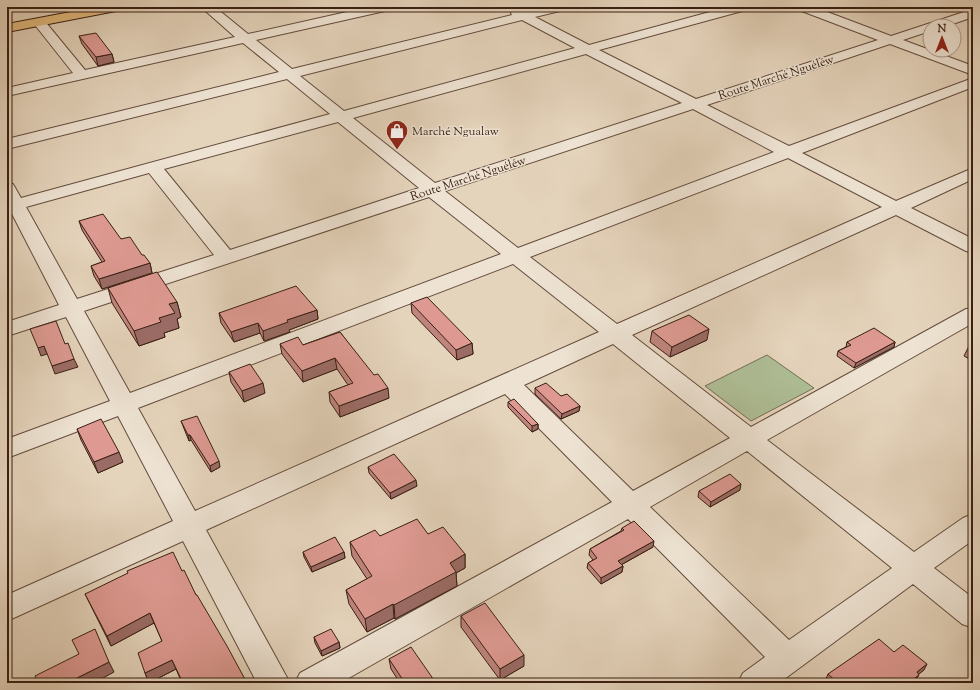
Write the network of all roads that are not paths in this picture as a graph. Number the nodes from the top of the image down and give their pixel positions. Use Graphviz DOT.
graph roads {
  1 [pos="116,7"];
  2 [pos="207,7"];
  3 [pos="385,7"];
  4 [pos="504,7"];
  5 [pos="560,7"];
  6 [pos="742,7"];
  7 [pos="803,7"];
  8 [pos="973,13"];
  9 [pos="522,16"];
  10 [pos="958,18"];
  11 [pos="38,22"];
  12 [pos="7,28"];
  13 [pos="922,30"];
  14 [pos="245,38"];
  15 [pos="891,40"];
  16 [pos="586,49"];
  17 [pos="973,71"];
  18 [pos="290,74"];
  19 [pos="82,75"];
  20 [pos="973,82"];
  21 [pos="7,92"];
  22 [pos="694,104"];
  23 [pos="341,116"];
  24 [pos="7,144"];
  25 [pos="788,152"];
  26 [pos="153,167"];
  27 [pos="973,173"];
  28 [pos="432,190"];
  29 [pos="10,200"];
  30 [pos="896,208"];
  31 [pos="973,247"];
  32 [pos="516,256"];
  33 [pos="226,257"];
  34 [pos="72,308"];
  35 [pos="973,314"];
  36 [pos="7,329"];
  37 [pos="616,334"];
  38 [pos="508,383"];
  39 [pos="123,404"];
  40 [pos="749,439"];
  41 [pos="7,449"];
  42 [pos="632,505"];
  43 [pos="973,524"];
  44 [pos="189,526"];
  45 [pos="913,568"];
  46 [pos="7,608"];
  47 [pos="973,615"];
  48 [pos="788,659"];
  49 [pos="274,683"];
  50 [pos="311,683"];
  51 [pos="754,683"];
  1 -- 11 [label="main road"];
  2 -- 14 [label="street"];
  3 -- 14 [label="street"];
  4 -- 9 [label="street"];
  5 -- 9 [label="street"];
  6 -- 16 [label="street"];
  7 -- 15 [label="street"];
  8 -- 10 [label="street"];
  9 -- 16 [label="street"];
  9 -- 18 [label="street"];
  11 -- 12 [label="main road"];
  11 -- 19 [label="street"];
  13 -- 15 [label="street, Route Marché Nguéléw"];
  14 -- 18 [label="street"];
  14 -- 19 [label="street"];
  15 -- 17 [label="street"];
  15 -- 22 [label="street, Route Marché Nguéléw"];
  16 -- 22 [label="street"];
  16 -- 23 [label="street"];
  18 -- 23 [label="street"];
  18 -- 24 [label="street"];
  19 -- 21 [label="street"];
  20 -- 25 [label="street"];
  22 -- 25 [label="street"];
  22 -- 28 [label="street, Route Marché Nguéléw"];
  23 -- 26 [label="street"];
  23 -- 28 [label="street"];
  25 -- 30 [label="street"];
  25 -- 32 [label="street"];
  26 -- 29 [label="street"];
  26 -- 33 [label="street"];
  27 -- 30 [label="street"];
  28 -- 32 [label="street"];
  28 -- 33 [label="street, Route Marché Nguéléw"];
  29 -- 34 [label="street"];
  30 -- 31 [label="street"];
  30 -- 37 [label="street"];
  32 -- 37 [label="street"];
  32 -- 39 [label="street"];
  33 -- 34 [label="street, Route Marché Nguéléw"];
  34 -- 36 [label="street, Route Marché Nguéléw"];
  34 -- 39 [label="street"];
  35 -- 40 [label="street"];
  37 -- 38 [label="street"];
  37 -- 40 [label="street"];
  38 -- 42 [label="street"];
  38 -- 44 [label="street"];
  39 -- 41 [label="street"];
  39 -- 44 [label="street"];
  40 -- 42 [label="street"];
  40 -- 45 [label="street"];
  42 -- 48 [label="street"];
  42 -- 50 [label="street"];
  43 -- 45 [label="street"];
  44 -- 46 [label="street"];
  44 -- 49 [label="street"];
  45 -- 47 [label="street"];
  45 -- 48 [label="street"];
  48 -- 51 [label="street"];
}
